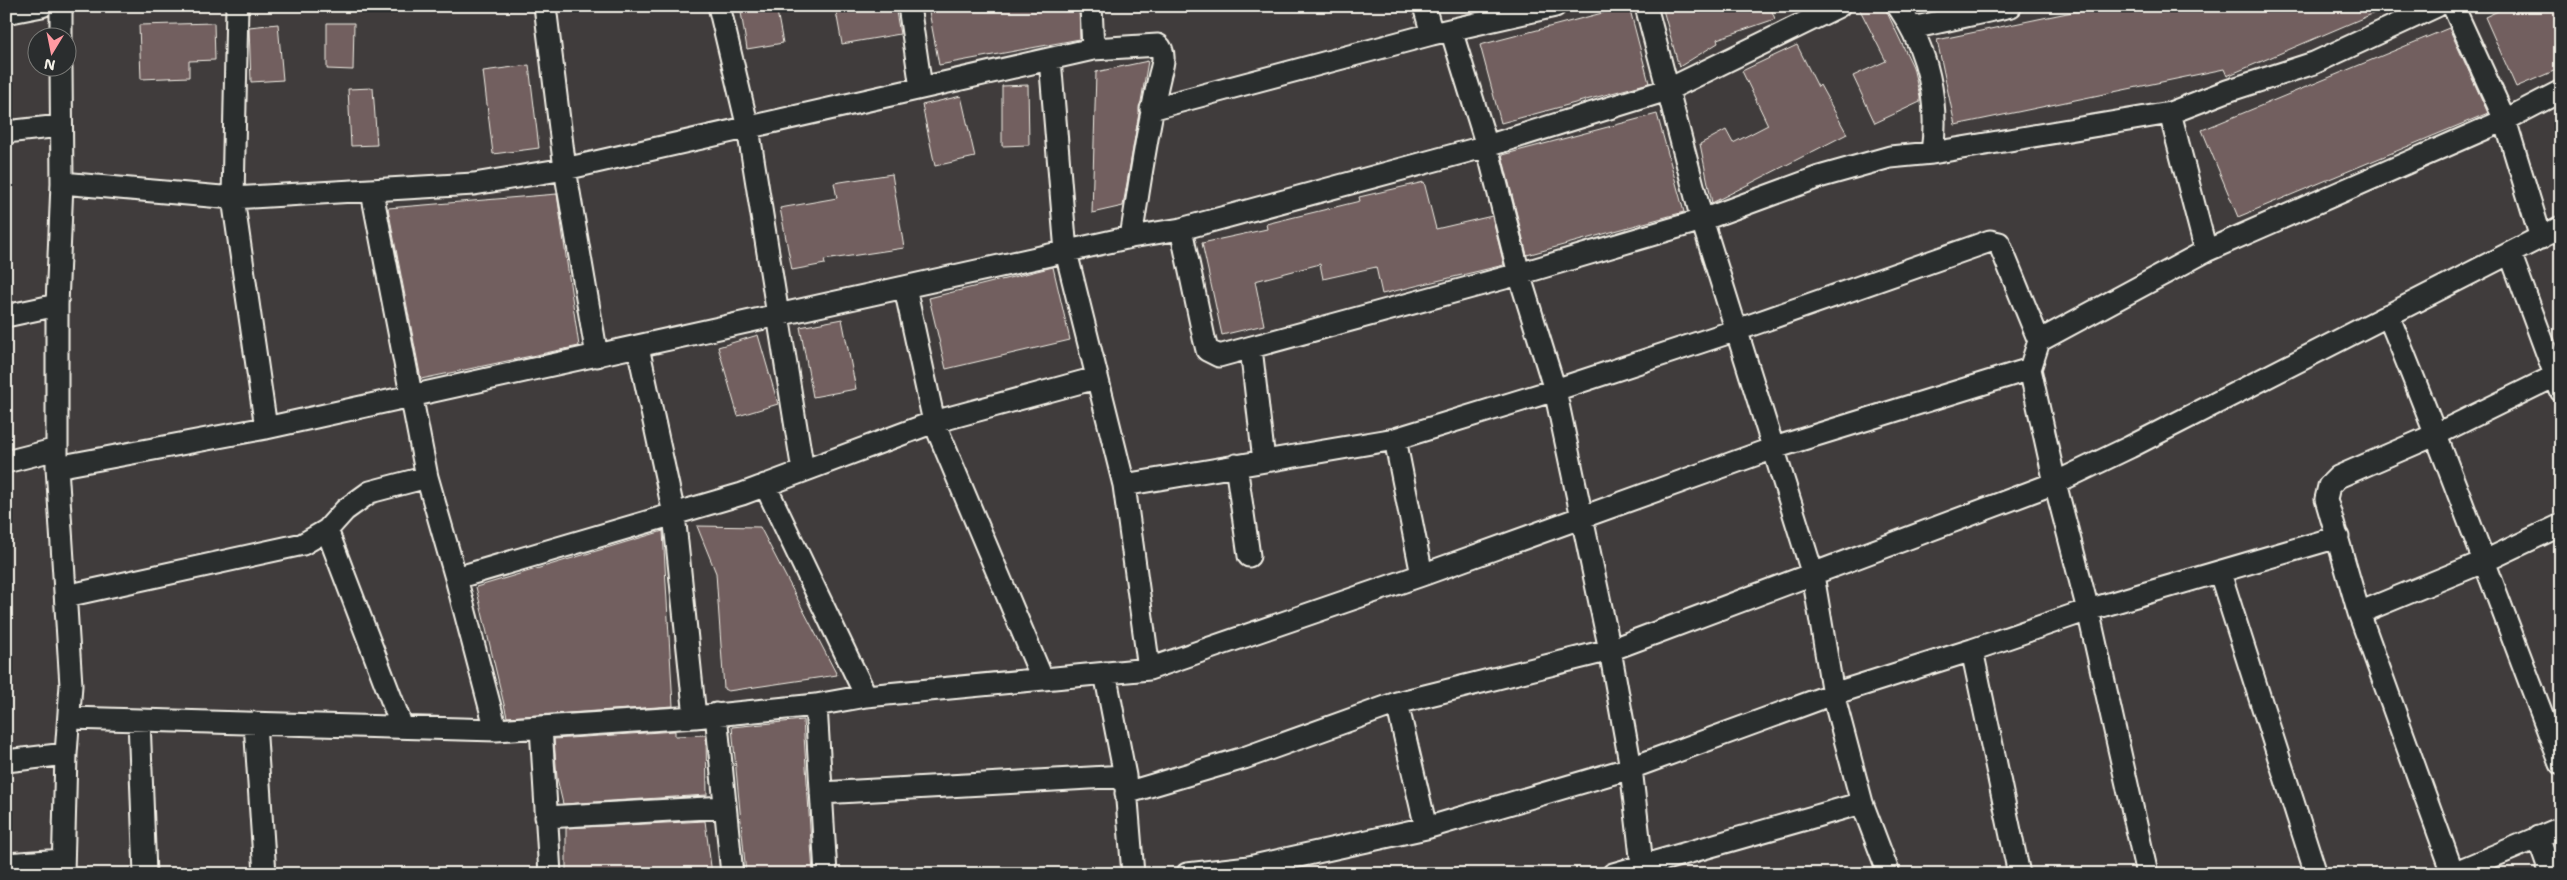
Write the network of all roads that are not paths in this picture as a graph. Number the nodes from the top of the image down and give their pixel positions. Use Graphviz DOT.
graph roads {
  1 [pos="42,6"];
  2 [pos="61,6"];
  3 [pos="237,6"];
  4 [pos="545,6"];
  5 [pos="719,6"];
  6 [pos="909,6"];
  7 [pos="1091,6"];
  8 [pos="1424,6"];
  9 [pos="1555,6"];
  10 [pos="1646,6"];
  11 [pos="1839,6"];
  12 [pos="1898,6"];
  13 [pos="2011,6"];
  14 [pos="2437,6"];
  15 [pos="2452,6"];
  16 [pos="6,13"];
  17 [pos="61,28"];
  18 [pos="1912,28"];
  19 [pos="1442,32"];
  20 [pos="1094,49"];
  21 [pos="1050,59"];
  22 [pos="60,78"];
  23 [pos="921,88"];
  24 [pos="1667,90"];
  25 [pos="2561,91"];
  26 [pos="1151,109"];
  27 [pos="2170,113"];
  28 [pos="2505,120"];
  29 [pos="60,126"];
  30 [pos="748,128"];
  31 [pos="6,132"];
  32 [pos="1487,146"];
  33 [pos="1932,153"];
  34 [pos="565,169"];
  35 [pos="62,183"];
  36 [pos="372,192"];
  37 [pos="232,198"];
  38 [pos="1702,220"];
  39 [pos="2561,227"];
  40 [pos="1181,229"];
  41 [pos="1131,237"];
  42 [pos="2541,238"];
  43 [pos="2206,251"];
  44 [pos="1066,252"];
  45 [pos="2510,253"];
  46 [pos="1520,274"];
  47 [pos="905,288"];
  48 [pos="57,305"];
  49 [pos="2388,315"];
  50 [pos="6,316"];
  51 [pos="777,316"];
  52 [pos="1737,330"];
  53 [pos="2039,341"];
  54 [pos="638,347"];
  55 [pos="1251,348"];
  56 [pos="597,356"];
  57 [pos="2030,369"];
  58 [pos="1096,378"];
  59 [pos="2559,380"];
  60 [pos="1555,390"];
  61 [pos="412,396"];
  62 [pos="934,422"];
  63 [pos="266,428"];
  64 [pos="2437,434"];
  65 [pos="1395,439"];
  66 [pos="1774,448"];
  67 [pos="57,458"];
  68 [pos="1264,461"];
  69 [pos="6,462"];
  70 [pos="1236,465"];
  71 [pos="803,471"];
  72 [pos="426,477"];
  73 [pos="2055,483"];
  74 [pos="765,485"];
  75 [pos="1124,485"];
  76 [pos="674,514"];
  77 [pos="1582,517"];
  78 [pos="2561,525"];
  79 [pos="327,530"];
  80 [pos="2338,538"];
  81 [pos="1249,556"];
  82 [pos="2483,562"];
  83 [pos="2220,573"];
  84 [pos="1422,575"];
  85 [pos="1813,575"];
  86 [pos="456,578"];
  87 [pos="66,596"];
  88 [pos="2088,610"];
  89 [pos="2359,613"];
  90 [pos="1610,650"];
  91 [pos="1972,650"];
  92 [pos="1149,669"];
  93 [pos="1105,673"];
  94 [pos="1042,678"];
  95 [pos="1834,694"];
  96 [pos="866,696"];
  97 [pos="1397,703"];
  98 [pos="816,705"];
  99 [pos="716,714"];
  100 [pos="695,717"];
  101 [pos="70,718"];
  102 [pos="139,720"];
  103 [pos="255,723"];
  104 [pos="402,727"];
  105 [pos="541,727"];
  106 [pos="496,730"];
  107 [pos="66,754"];
  108 [pos="6,761"];
  109 [pos="2561,764"];
  110 [pos="1631,768"];
  111 [pos="1125,785"];
  112 [pos="821,793"];
  113 [pos="1862,803"];
  114 [pos="725,807"];
  115 [pos="546,817"];
  116 [pos="1426,828"];
  117 [pos="2561,828"];
  118 [pos="2538,837"];
  119 [pos="6,864"];
  120 [pos="63,867"];
  121 [pos="1642,870"];
  122 [pos="2452,873"];
  123 [pos="145,874"];
  124 [pos="265,874"];
  125 [pos="550,874"];
  126 [pos="732,874"];
  127 [pos="826,874"];
  128 [pos="1133,874"];
  129 [pos="1187,874"];
  130 [pos="1613,874"];
  131 [pos="1889,874"];
  132 [pos="2019,874"];
  133 [pos="2147,874"];
  134 [pos="2316,874"];
  135 [pos="2551,874"];
  1 -- 16 [label="street"];
  2 -- 17 [label="street"];
  3 -- 37 [label="street"];
  4 -- 34 [label="street"];
  5 -- 30 [label="street"];
  6 -- 23 [label="street"];
  7 -- 20 [label="street"];
  8 -- 19 [label="street"];
  9 -- 19 [label="street"];
  10 -- 24 [label="street"];
  11 -- 24 [label="street"];
  12 -- 18 [label="street"];
  13 -- 18 [label="street"];
  14 -- 27 [label="street"];
  15 -- 28 [label="street"];
  18 -- 33 [label="street"];
  19 -- 26 [label="street"];
  19 -- 32 [label="street"];
  20 -- 21 [label="street"];
  20 -- 26 [label="street"];
  21 -- 23 [label="street"];
  21 -- 44 [label="street"];
  22 -- 29 [label="street"];
  23 -- 30 [label="street"];
  24 -- 32 [label="street"];
  24 -- 38 [label="street"];
  25 -- 28 [label="street"];
  26 -- 41 [label="street"];
  27 -- 33 [label="street"];
  27 -- 43 [label="street"];
  28 -- 42 [label="street"];
  28 -- 43 [label="street"];
  29 -- 31 [label="street"];
  29 -- 35 [label="street"];
  30 -- 34 [label="street"];
  30 -- 51 [label="street"];
  32 -- 40 [label="street"];
  32 -- 46 [label="street"];
  33 -- 38 [label="street"];
  34 -- 36 [label="street"];
  34 -- 56 [label="street"];
  35 -- 37 [label="street"];
  35 -- 48 [label="street"];
  36 -- 37 [label="street"];
  36 -- 61 [label="street"];
  37 -- 63 [label="street"];
  38 -- 46 [label="street"];
  38 -- 52 [label="street"];
  39 -- 42 [label="street"];
  40 -- 41 [label="street"];
  40 -- 55 [label="street"];
  41 -- 44 [label="street"];
  42 -- 45 [label="street"];
  43 -- 53 [label="street"];
  44 -- 47 [label="street"];
  44 -- 58 [label="street"];
  45 -- 49 [label="street"];
  45 -- 59 [label="street"];
  46 -- 55 [label="street"];
  46 -- 60 [label="street"];
  47 -- 51 [label="street"];
  47 -- 62 [label="street"];
  48 -- 50 [label="street"];
  48 -- 67 [label="street"];
  49 -- 64 [label="street"];
  49 -- 73 [label="street"];
  51 -- 54 [label="street"];
  51 -- 71 [label="street"];
  52 -- 53 [label="street"];
  52 -- 60 [label="street"];
  52 -- 66 [label="street"];
  53 -- 57 [label="street"];
  54 -- 56 [label="street"];
  54 -- 76 [label="street"];
  55 -- 68 [label="street"];
  56 -- 61 [label="street"];
  57 -- 66 [label="street"];
  57 -- 73 [label="street"];
  58 -- 62 [label="street"];
  58 -- 75 [label="street"];
  59 -- 64 [label="street"];
  60 -- 65 [label="street"];
  60 -- 77 [label="street"];
  61 -- 63 [label="street"];
  61 -- 72 [label="street"];
  62 -- 71 [label="street"];
  62 -- 94 [label="street"];
  63 -- 67 [label="street"];
  64 -- 80 [label="street"];
  64 -- 82 [label="street"];
  65 -- 68 [label="street"];
  65 -- 84 [label="street"];
  66 -- 77 [label="street"];
  66 -- 85 [label="street"];
  67 -- 69 [label="street"];
  67 -- 87 [label="street"];
  68 -- 70 [label="street"];
  70 -- 75 [label="street"];
  70 -- 81 [label="street"];
  71 -- 74 [label="street"];
  72 -- 79 [label="street"];
  72 -- 86 [label="street"];
  73 -- 85 [label="street"];
  73 -- 88 [label="street"];
  74 -- 76 [label="street"];
  74 -- 96 [label="street"];
  75 -- 92 [label="street"];
  76 -- 86 [label="street"];
  76 -- 100 [label="street"];
  77 -- 84 [label="street"];
  77 -- 90 [label="street"];
  78 -- 82 [label="street"];
  79 -- 87 [label="street"];
  79 -- 104 [label="street"];
  80 -- 83 [label="street"];
  80 -- 89 [label="street"];
  82 -- 89 [label="street"];
  82 -- 109 [label="street"];
  83 -- 88 [label="street"];
  83 -- 134 [label="street"];
  84 -- 92 [label="street"];
  85 -- 90 [label="street"];
  85 -- 95 [label="street"];
  86 -- 106 [label="street"];
  87 -- 101 [label="street"];
  88 -- 91 [label="street"];
  88 -- 133 [label="street"];
  89 -- 122 [label="street"];
  90 -- 97 [label="street"];
  90 -- 110 [label="street"];
  91 -- 95 [label="street"];
  91 -- 132 [label="street"];
  92 -- 93 [label="street"];
  93 -- 94 [label="street"];
  93 -- 111 [label="street"];
  94 -- 96 [label="street"];
  95 -- 110 [label="street"];
  95 -- 113 [label="street"];
  96 -- 98 [label="street"];
  97 -- 111 [label="street"];
  97 -- 116 [label="street"];
  98 -- 99 [label="street"];
  98 -- 112 [label="street"];
  99 -- 100 [label="street"];
  99 -- 114 [label="street"];
  100 -- 105 [label="street"];
  101 -- 102 [label="street"];
  101 -- 107 [label="street"];
  102 -- 103 [label="street"];
  102 -- 123 [label="street"];
  103 -- 104 [label="street"];
  103 -- 124 [label="street"];
  104 -- 106 [label="street"];
  105 -- 106 [label="street"];
  105 -- 115 [label="street"];
  107 -- 108 [label="street"];
  107 -- 120 [label="street"];
  110 -- 116 [label="street"];
  110 -- 121 [label="street"];
  111 -- 112 [label="street"];
  111 -- 128 [label="street"];
  112 -- 127 [label="street"];
  113 -- 121 [label="street"];
  113 -- 131 [label="street"];
  114 -- 115 [label="street"];
  114 -- 126 [label="street"];
  115 -- 125 [label="street"];
  116 -- 129 [label="street"];
  117 -- 118 [label="street"];
  118 -- 122 [label="street"];
  118 -- 135 [label="street"];
  119 -- 120 [label="street"];
  121 -- 130 [label="street"];
}
